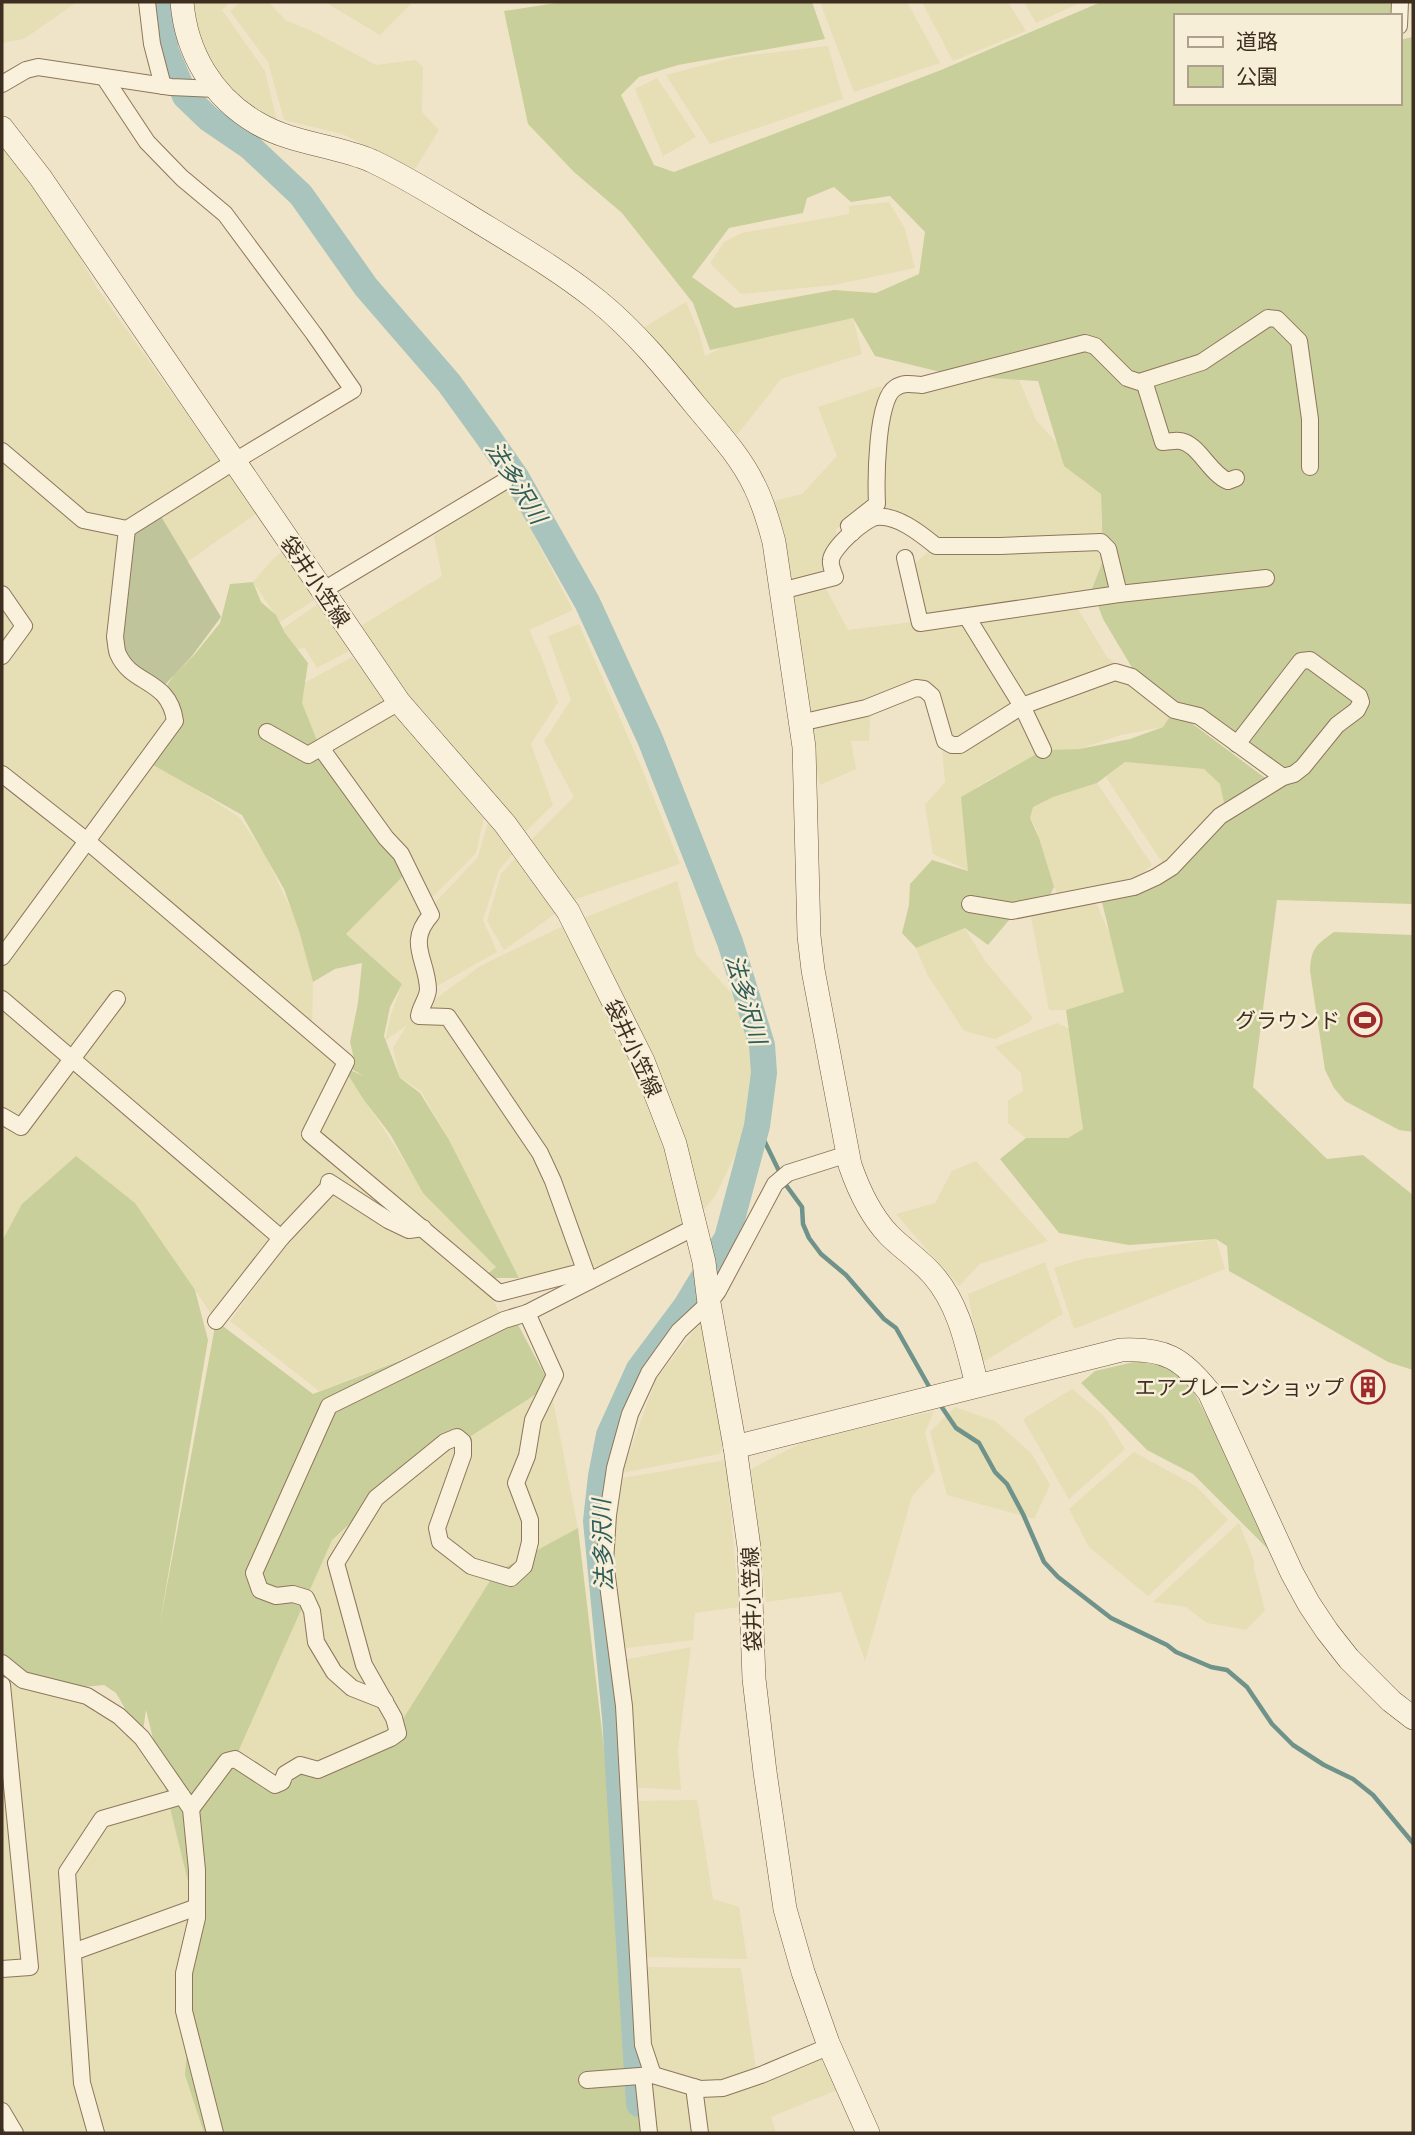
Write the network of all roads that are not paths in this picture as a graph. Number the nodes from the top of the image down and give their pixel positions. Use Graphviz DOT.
graph roads {
  1 [pos="147,2"];
  2 [pos="181,2"];
  3 [pos="104,77"];
  4 [pos="2,84"];
  5 [pos="167,86"];
  6 [pos="208,90"];
  7 [pos="2,128"];
  8 [pos="1144,381"];
  9 [pos="2,451"];
  10 [pos="235,461"];
  11 [pos="1310,467"];
  12 [pos="1236,478"];
  13 [pos="505,481"];
  14 [pos="127,529"];
  15 [pos="852,533"];
  16 [pos="905,558"];
  17 [pos="1266,578"];
  18 [pos="323,591"];
  19 [pos="781,591"];
  20 [pos="2,594"];
  21 [pos="1119,594"];
  22 [pos="967,617"];
  23 [pos="2,656"];
  24 [pos="399,702"];
  25 [pos="1021,706"];
  26 [pos="800,723"];
  27 [pos="267,732"];
  28 [pos="1237,744"];
  29 [pos="321,748"];
  30 [pos="1044,750"];
  31 [pos="2,774"];
  32 [pos="1283,777"];
  33 [pos="87,841"];
  34 [pos="970,904"];
  35 [pos="2,957"];
  36 [pos="2,999"];
  37 [pos="117,999"];
  38 [pos="72,1059"];
  39 [pos="2,1116"];
  40 [pos="848,1154"];
  41 [pos="695,1227"];
  42 [pos="423,1228"];
  43 [pos="281,1238"];
  44 [pos="587,1276"];
  45 [pos="709,1300"];
  46 [pos="527,1313"];
  47 [pos="216,1321"];
  48 [pos="977,1385"];
  49 [pos="735,1447"];
  50 [pos="2,1663"];
  51 [pos="2,1685"];
  52 [pos="385,1701"];
  53 [pos="1413,1718"];
  54 [pos="5,1746"];
  55 [pos="186,1803"];
  56 [pos="197,1907"];
  57 [pos="73,1952"];
  58 [pos="2,1969"];
  59 [pos="830,2046"];
  60 [pos="648,2076"];
  61 [pos="587,2080"];
  62 [pos="694,2087"];
  63 [pos="2,2111"];
  64 [pos="15,2133"];
  65 [pos="96,2133"];
  66 [pos="215,2133"];
  67 [pos="649,2133"];
  68 [pos="701,2133"];
  69 [pos="868,2133"];
  1 -- 5 [label="street"];
  2 -- 6 [label="street"];
  3 -- 4 [label="street"];
  3 -- 5 [label="street"];
  3 -- 10 [label="street"];
  5 -- 6 [label="street"];
  6 -- 19 [label="street"];
  7 -- 10 [label="street, 袋井小笠線"];
  8 -- 11 [label="street"];
  8 -- 12 [label="street"];
  8 -- 15 [label="street"];
  9 -- 14 [label="street"];
  10 -- 14 [label="street"];
  10 -- 18 [label="street, 袋井小笠線"];
  13 -- 18 [label="street"];
  14 -- 33 [label="street"];
  15 -- 19 [label="street"];
  15 -- 21 [label="street"];
  16 -- 22 [label="street"];
  17 -- 21 [label="street"];
  18 -- 24 [label="street, 袋井小笠線"];
  19 -- 26 [label="street"];
  20 -- 23 [label="street"];
  21 -- 22 [label="street"];
  22 -- 25 [label="street"];
  24 -- 29 [label="street"];
  24 -- 41 [label="street, 袋井小笠線"];
  25 -- 26 [label="street"];
  25 -- 28 [label="street"];
  25 -- 30 [label="street"];
  26 -- 40 [label="street"];
  27 -- 29 [label="street"];
  28 -- 32 [label="street"];
  28 -- 32 [label="street"];
  29 -- 44 [label="street"];
  31 -- 33 [label="street"];
  32 -- 34 [label="street"];
  33 -- 35 [label="street"];
  33 -- 42 [label="street"];
  36 -- 38 [label="street"];
  37 -- 38 [label="street"];
  38 -- 39 [label="street"];
  38 -- 43 [label="street"];
  40 -- 45 [label="street"];
  40 -- 48 [label="street"];
  41 -- 44 [label="street"];
  41 -- 45 [label="street, 袋井小笠線"];
  42 -- 43 [label="street"];
  42 -- 44 [label="street"];
  43 -- 47 [label="street"];
  44 -- 46 [label="street"];
  45 -- 49 [label="street, 袋井小笠線"];
  45 -- 60 [label="street"];
  46 -- 52 [label="street"];
  46 -- 52 [label="street"];
  48 -- 49 [label="street"];
  48 -- 53 [label="street"];
  49 -- 59 [label="street, 袋井小笠線"];
  50 -- 55 [label="street"];
  51 -- 54 [label="street"];
  52 -- 55 [label="street"];
  54 -- 58 [label="street"];
  55 -- 56 [label="street"];
  55 -- 57 [label="street"];
  56 -- 57 [label="street"];
  56 -- 66 [label="street"];
  57 -- 65 [label="street"];
  59 -- 62 [label="street"];
  59 -- 69 [label="street, 袋井小笠線"];
  60 -- 61 [label="street"];
  60 -- 62 [label="street"];
  60 -- 67 [label="street"];
  62 -- 68 [label="street"];
  63 -- 64 [label="street"];
}
